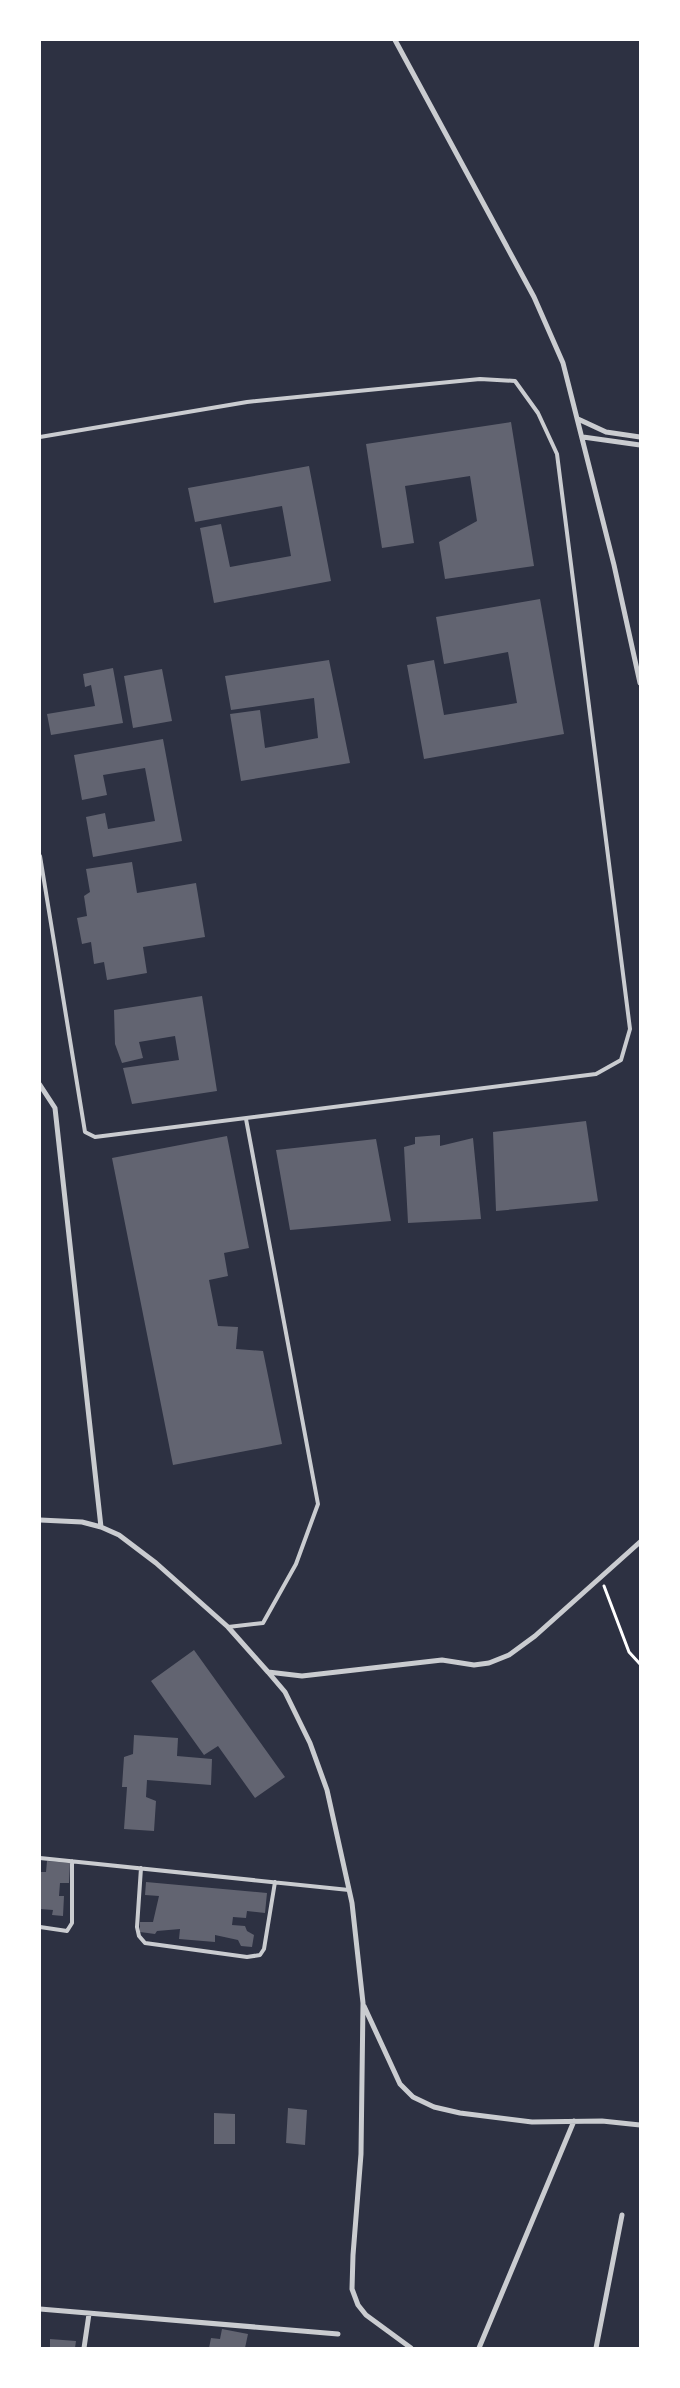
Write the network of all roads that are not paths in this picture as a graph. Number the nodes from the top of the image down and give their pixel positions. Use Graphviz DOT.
graph roads {
  1 [pos="396,40"];
  2 [pos="578,419"];
  3 [pos="40,437"];
  4 [pos="583,437"];
  5 [pos="640,437"];
  6 [pos="640,445"];
  7 [pos="633,653"];
  8 [pos="640,654"];
  9 [pos="640,683"];
  10 [pos="40,856"];
  11 [pos="40,1085"];
  12 [pos="246,1119"];
  13 [pos="40,1520"];
  14 [pos="101,1527"];
  15 [pos="640,1542"];
  16 [pos="228,1627"];
  17 [pos="268,1672"];
  18 [pos="40,1858"];
  19 [pos="72,1861"];
  20 [pos="140,1868"];
  21 [pos="274,1882"];
  22 [pos="349,1890"];
  23 [pos="40,1927"];
  24 [pos="363,2003"];
  25 [pos="574,2121"];
  26 [pos="640,2125"];
  27 [pos="622,2214"];
  28 [pos="40,2309"];
  29 [pos="89,2314"];
  30 [pos="338,2334"];
  31 [pos="84,2348"];
  32 [pos="411,2348"];
  33 [pos="479,2348"];
  34 [pos="596,2348"];
  1 -- 2 [label="street"];
  2 -- 4 [label="street"];
  2 -- 5 [label="street"];
  3 -- 12 [label="lane"];
  4 -- 6 [label="street"];
  4 -- 7 [label="street"];
  7 -- 8 [label="street"];
  7 -- 9 [label="street"];
  10 -- 12 [label="lane"];
  11 -- 14 [label="street"];
  12 -- 16 [label="lane"];
  13 -- 14 [label="street"];
  14 -- 16 [label="street"];
  15 -- 17 [label="street"];
  16 -- 17 [label="street"];
  17 -- 22 [label="street"];
  18 -- 19 [label="lane"];
  19 -- 20 [label="lane"];
  19 -- 23 [label="lane"];
  20 -- 21 [label="lane"];
  20 -- 21 [label="lane"];
  21 -- 22 [label="lane"];
  22 -- 24 [label="street"];
  24 -- 25 [label="street"];
  24 -- 32 [label="street"];
  25 -- 26 [label="street"];
  25 -- 33 [label="street"];
  27 -- 34 [label="street"];
  28 -- 29 [label="street"];
  29 -- 30 [label="street"];
  29 -- 31 [label="street"];
}
